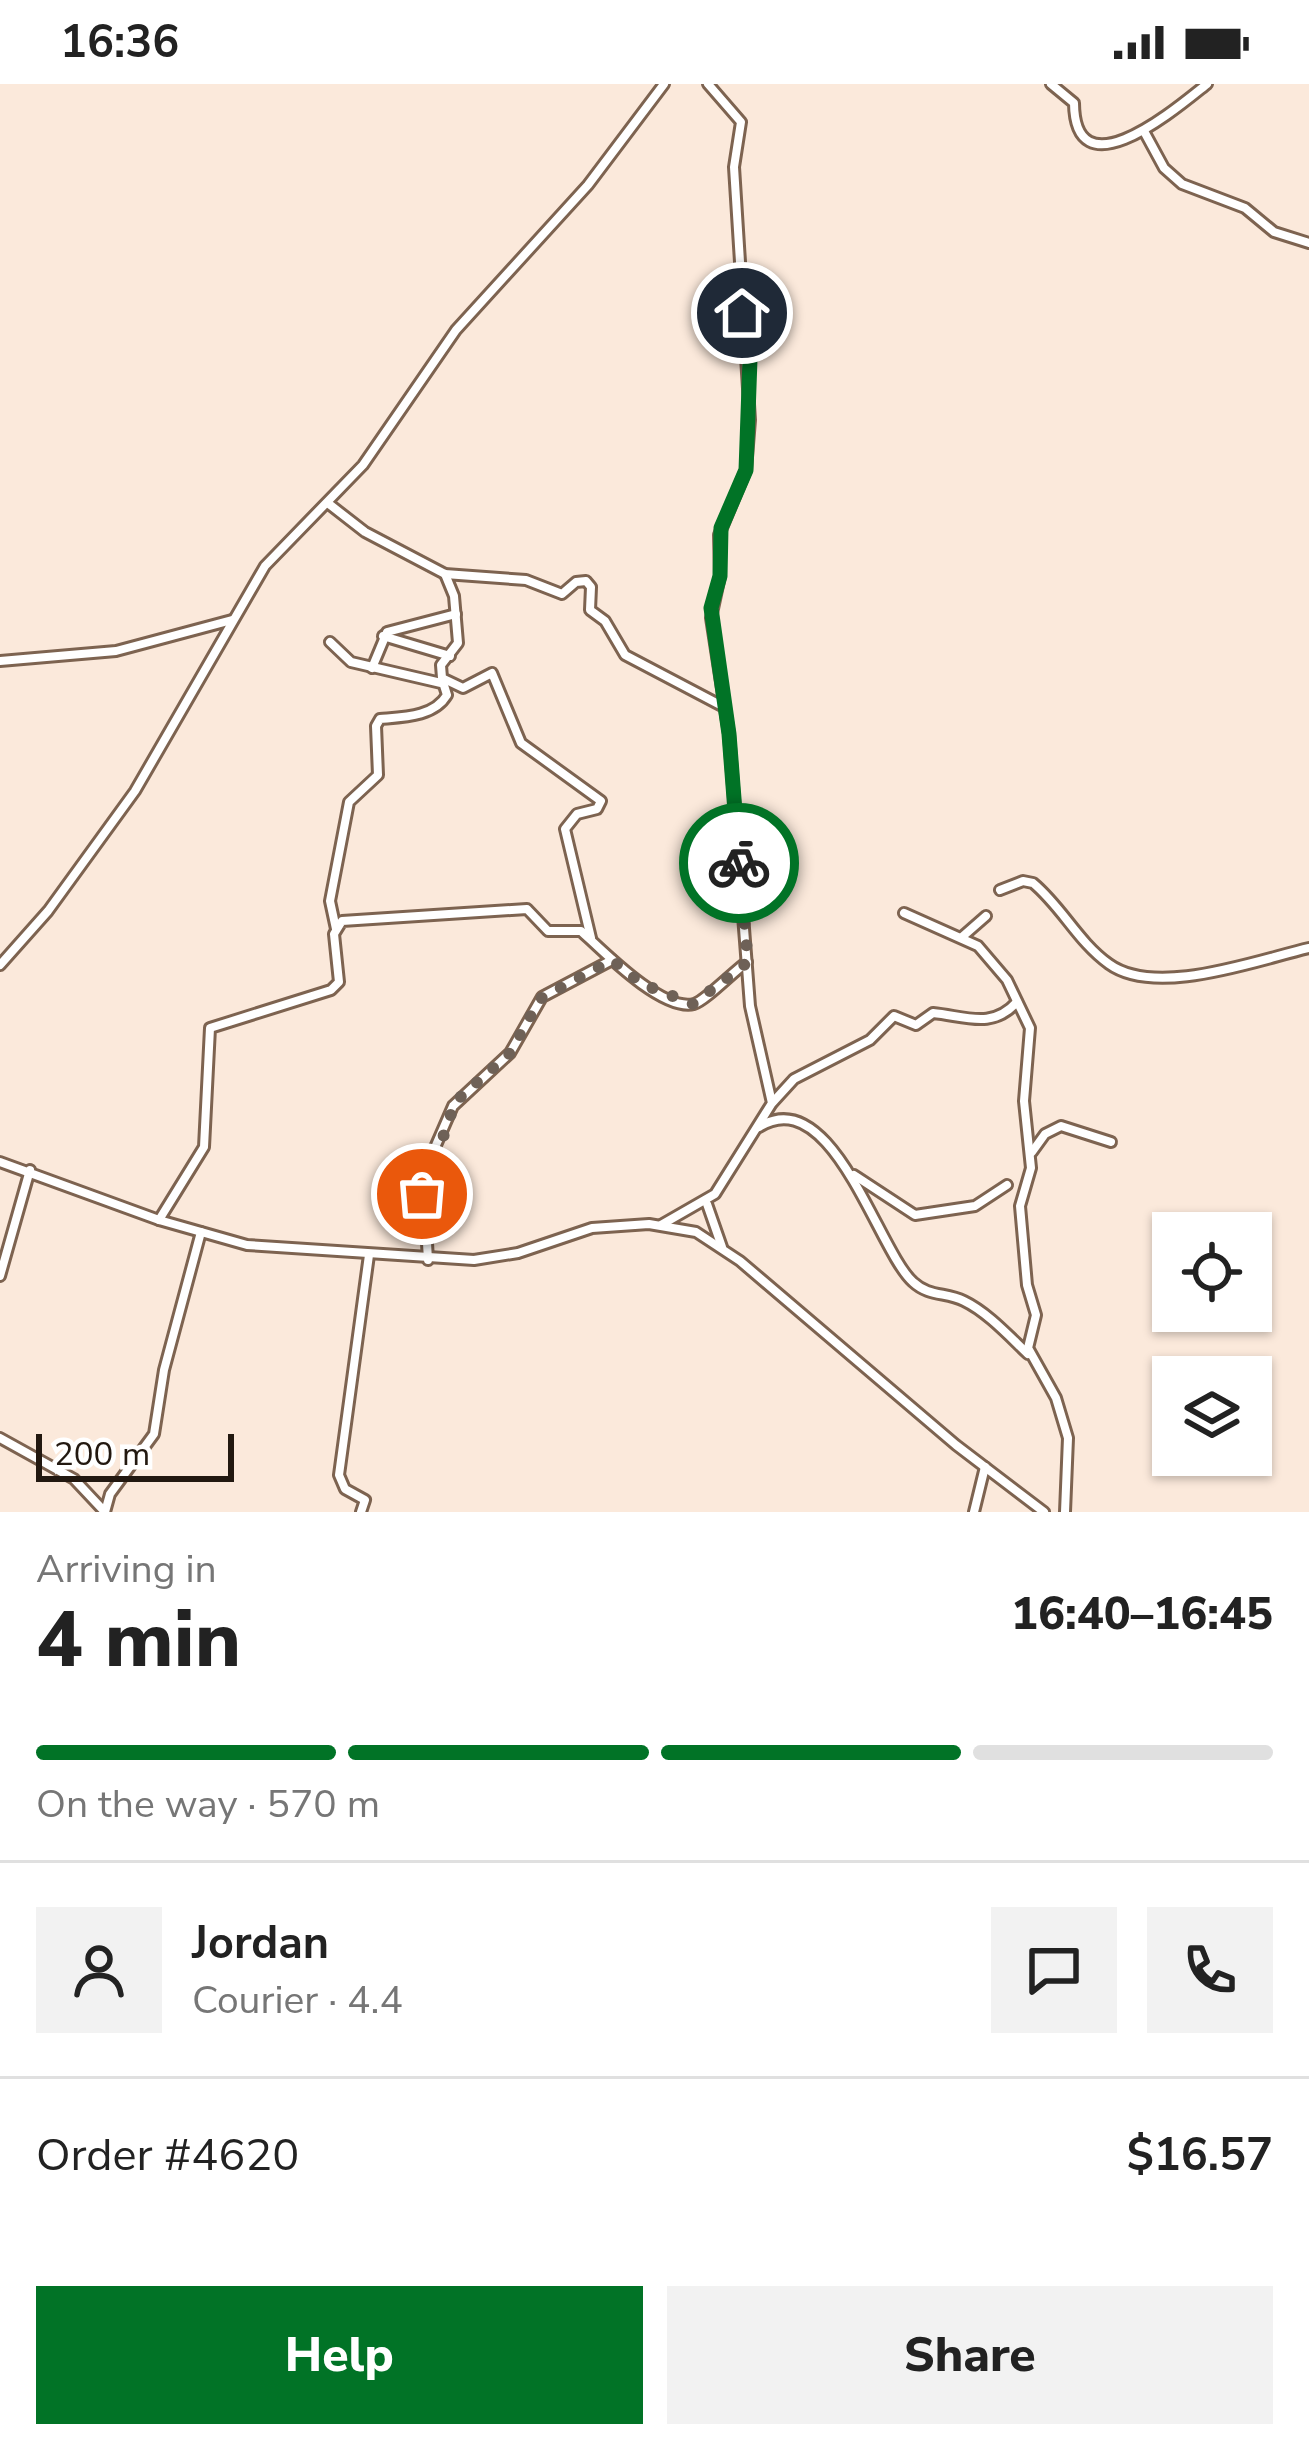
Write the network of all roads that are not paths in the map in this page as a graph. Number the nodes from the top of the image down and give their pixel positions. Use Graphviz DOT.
graph roads {
  1 [pos="664,84"];
  2 [pos="708,84"];
  3 [pos="1051,84"];
  4 [pos="1207,84"];
  5 [pos="1144,133"];
  6 [pos="1309,243"];
  7 [pos="328,504"];
  8 [pos="446,574"];
  9 [pos="456,614"];
  10 [pos="232,620"];
  11 [pos="382,636"];
  12 [pos="330,642"];
  13 [pos="450,656"];
  14 [pos="0,661"];
  15 [pos="372,668"];
  16 [pos="442,681"];
  17 [pos="724,707"];
  18 [pos="1000,890"];
  19 [pos="904,913"];
  20 [pos="986,916"];
  21 [pos="336,929"];
  22 [pos="961,938"];
  23 [pos="591,940"];
  24 [pos="1309,948"];
  25 [pos="612,960"];
  26 [pos="748,962"];
  27 [pos="0,964"];
  28 [pos="1017,1002"];
  29 [pos="772,1103"];
  30 [pos="758,1128"];
  31 [pos="1111,1142"];
  32 [pos="1031,1154"];
  33 [pos="0,1162"];
  34 [pos="30,1171"];
  35 [pos="848,1172"];
  36 [pos="1006,1185"];
  37 [pos="707,1204"];
  38 [pos="159,1220"];
  39 [pos="661,1225"];
  40 [pos="201,1232"];
  41 [pos="723,1249"];
  42 [pos="369,1254"];
  43 [pos="428,1260"];
  44 [pos="0,1276"];
  45 [pos="1030,1357"];
  46 [pos="0,1438"];
  47 [pos="985,1467"];
  48 [pos="105,1512"];
  49 [pos="361,1512"];
  50 [pos="974,1512"];
  51 [pos="1044,1512"];
  52 [pos="1065,1512"];
  1 -- 7 [label="street"];
  2 -- 17 [label="street"];
  3 -- 5 [label="street"];
  4 -- 5 [label="street"];
  5 -- 6 [label="street"];
  7 -- 8 [label="street"];
  7 -- 10 [label="street"];
  8 -- 9 [label="street"];
  8 -- 17 [label="street"];
  9 -- 11 [label="street"];
  9 -- 13 [label="street"];
  10 -- 14 [label="street"];
  10 -- 27 [label="street"];
  11 -- 13 [label="street"];
  11 -- 15 [label="street"];
  12 -- 15 [label="street"];
  13 -- 16 [label="street"];
  15 -- 16 [label="street"];
  16 -- 21 [label="street"];
  16 -- 23 [label="street"];
  17 -- 26 [label="street"];
  18 -- 24 [label="street"];
  19 -- 22 [label="street"];
  20 -- 22 [label="street"];
  21 -- 23 [label="street"];
  21 -- 38 [label="street"];
  22 -- 28 [label="street"];
  23 -- 25 [label="street"];
  25 -- 26 [label="street"];
  25 -- 43 [label="street"];
  26 -- 29 [label="street"];
  28 -- 29 [label="street"];
  28 -- 32 [label="street"];
  29 -- 30 [label="street"];
  30 -- 35 [label="street"];
  30 -- 37 [label="street"];
  31 -- 32 [label="street"];
  32 -- 45 [label="street"];
  33 -- 34 [label="street"];
  34 -- 38 [label="street"];
  34 -- 44 [label="street"];
  35 -- 36 [label="street"];
  35 -- 45 [label="street"];
  37 -- 39 [label="street"];
  37 -- 41 [label="street"];
  38 -- 40 [label="street"];
  39 -- 41 [label="street"];
  39 -- 43 [label="street"];
  40 -- 42 [label="street"];
  40 -- 48 [label="street"];
  41 -- 47 [label="street"];
  42 -- 43 [label="street"];
  42 -- 49 [label="street"];
  45 -- 52 [label="street"];
  46 -- 48 [label="street"];
  47 -- 50 [label="street"];
  47 -- 51 [label="street"];
}
